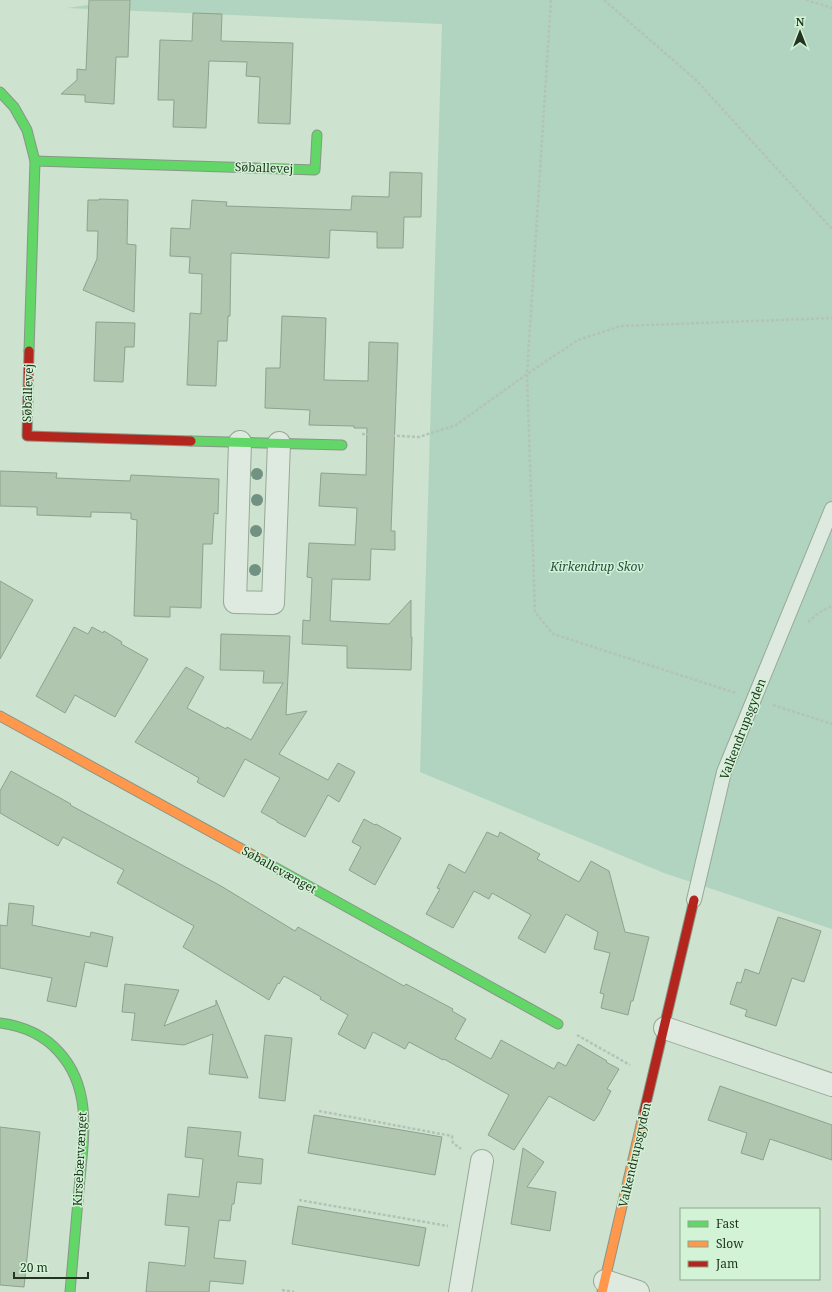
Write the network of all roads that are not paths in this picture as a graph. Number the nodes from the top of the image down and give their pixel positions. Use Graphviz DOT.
graph roads {
  1 [pos="0,92"];
  2 [pos="317,135"];
  3 [pos="35,161"];
  4 [pos="240,442"];
  5 [pos="279,443"];
  6 [pos="342,444"];
  7 [pos="832,509"];
  8 [pos="0,716"];
  9 [pos="694,900"];
  10 [pos="0,1023"];
  11 [pos="558,1024"];
  12 [pos="664,1028"];
  13 [pos="832,1085"];
  14 [pos="482,1161"];
  15 [pos="604,1286"];
  16 [pos="70,1292"];
  17 [pos="460,1292"];
  18 [pos="638,1292"];
  1 -- 3 [label="street, Søballevej"];
  2 -- 3 [label="street, Søballevej"];
  3 -- 4 [label="street, Søballevej"];
  4 -- 5 [label="street, Søballevej"];
  4 -- 5 [label="street"];
  5 -- 6 [label="street, Søballevej"];
  7 -- 9 [label="lane, Valkendrupsgyden"];
  8 -- 11 [label="street, Søballevænget"];
  9 -- 12 [label="street, Valkendrupsgyden"];
  10 -- 16 [label="street, Kirsebærvænget"];
  12 -- 13 [label="street"];
  12 -- 15 [label="street, Valkendrupsgyden"];
  14 -- 17 [label="street"];
  15 -- 18 [label="street, Valkendrupsgyden"];
}
